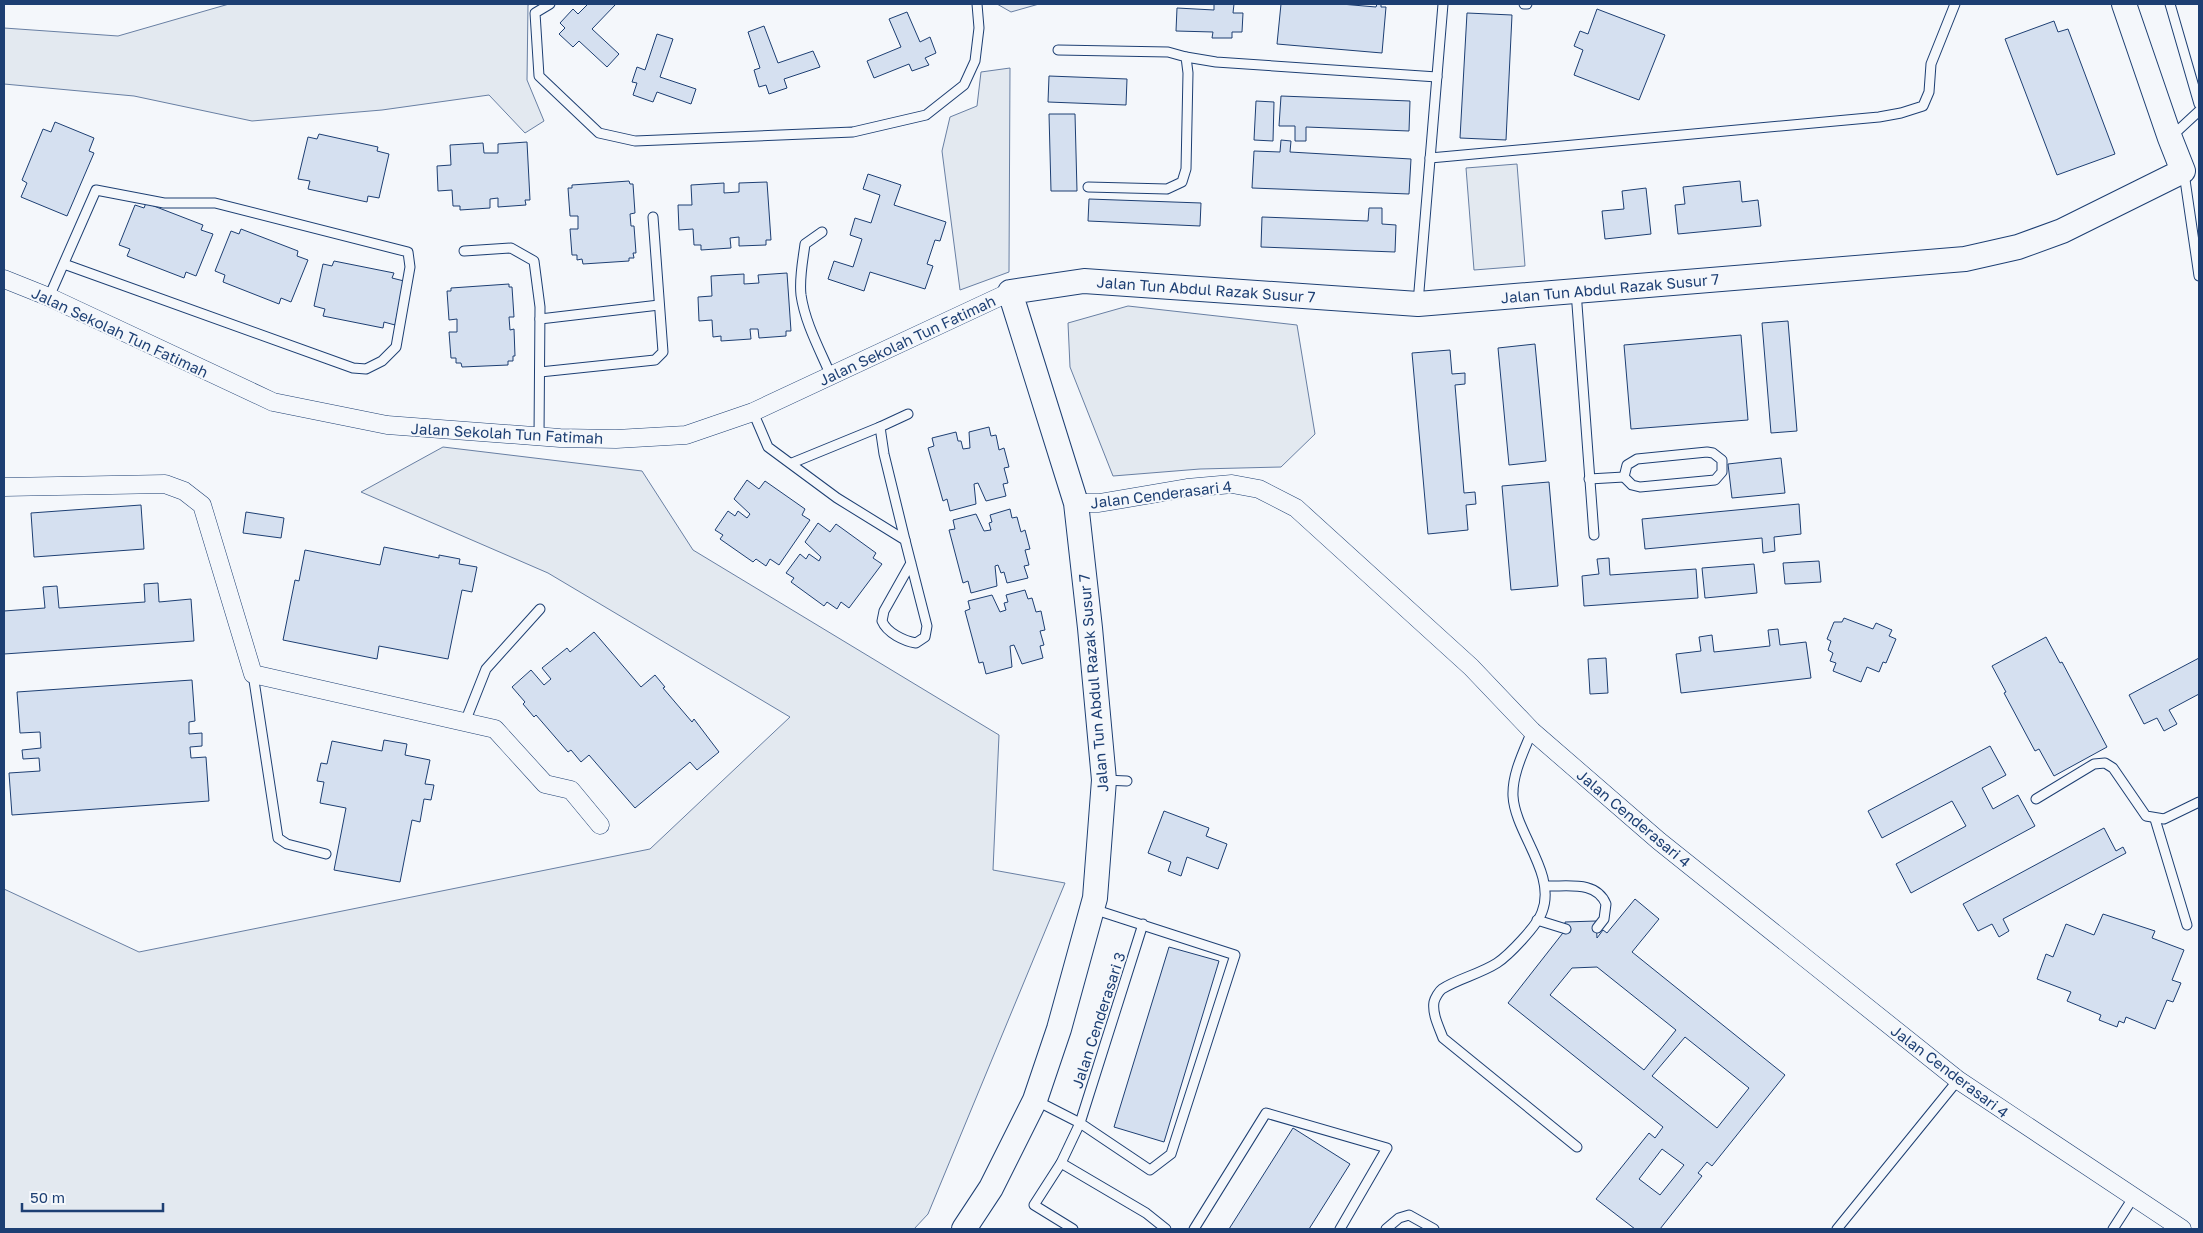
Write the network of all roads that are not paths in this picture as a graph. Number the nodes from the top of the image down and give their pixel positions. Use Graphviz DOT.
graph roads {
  1 [pos="550,4"];
  2 [pos="978,4"];
  3 [pos="1443,4"];
  4 [pos="1955,4"];
  5 [pos="2124,4"];
  6 [pos="2170,4"];
  7 [pos="1058,50"];
  8 [pos="1186,57"];
  9 [pos="1437,77"];
  10 [pos="2199,104"];
  11 [pos="2199,111"];
  12 [pos="2170,138"];
  13 [pos="1430,158"];
  14 [pos="2183,171"];
  15 [pos="1088,187"];
  16 [pos="653,217"];
  17 [pos="822,232"];
  18 [pos="464,251"];
  19 [pos="64,264"];
  20 [pos="2199,276"];
  21 [pos="4,279"];
  22 [pos="1576,290"];
  23 [pos="1010,292"];
  24 [pos="49,297"];
  25 [pos="1418,304"];
  26 [pos="660,305"];
  27 [pos="540,319"];
  28 [pos="540,372"];
  29 [pos="831,376"];
  30 [pos="753,412"];
  31 [pos="908,414"];
  32 [pos="880,427"];
  33 [pos="539,436"];
  34 [pos="792,463"];
  35 [pos="1624,477"];
  36 [pos="1589,479"];
  37 [pos="4,487"];
  38 [pos="1076,503"];
  39 [pos="1594,535"];
  40 [pos="905,540"];
  41 [pos="911,563"];
  42 [pos="540,609"];
  43 [pos="253,674"];
  44 [pos="465,722"];
  45 [pos="1532,731"];
  46 [pos="1104,780"];
  47 [pos="1127,781"];
  48 [pos="2036,799"];
  49 [pos="2199,802"];
  50 [pos="2155,819"];
  51 [pos="600,825"];
  52 [pos="326,854"];
  53 [pos="1545,886"];
  54 [pos="1095,895"];
  55 [pos="1537,920"];
  56 [pos="1143,924"];
  57 [pos="2187,925"];
  58 [pos="1596,928"];
  59 [pos="1566,929"];
  60 [pos="1958,1080"];
  61 [pos="1035,1100"];
  62 [pos="1080,1123"];
  63 [pos="1576,1148"];
  64 [pos="1061,1163"];
  65 [pos="2134,1198"];
  66 [pos="964,1229"];
  67 [pos="1073,1229"];
  68 [pos="1166,1229"];
  69 [pos="1194,1229"];
  70 [pos="1340,1229"];
  71 [pos="1386,1229"];
  72 [pos="1434,1229"];
  73 [pos="1837,1229"];
  74 [pos="2113,1229"];
  75 [pos="2182,1229"];
  1 -- 2 [label="lane"];
  3 -- 9 [label="lane"];
  4 -- 13 [label="lane"];
  5 -- 12 [label="street"];
  6 -- 10 [label="lane"];
  7 -- 8 [label="lane"];
  8 -- 9 [label="lane"];
  8 -- 15 [label="lane"];
  9 -- 13 [label="lane"];
  11 -- 12 [label="lane"];
  12 -- 14 [label="street"];
  13 -- 25 [label="lane"];
  14 -- 20 [label="lane"];
  14 -- 22 [label="street, Jalan Tun Abdul Razak Susur 7"];
  16 -- 26 [label="lane"];
  17 -- 29 [label="lane"];
  18 -- 27 [label="lane"];
  19 -- 19 [label="lane"];
  19 -- 24 [label="lane"];
  21 -- 24 [label="street, Jalan Sekolah Tun Fatimah"];
  22 -- 25 [label="street, Jalan Tun Abdul Razak Susur 7"];
  22 -- 36 [label="lane"];
  23 -- 25 [label="street, Jalan Tun Abdul Razak Susur 7"];
  23 -- 29 [label="street, Jalan Sekolah Tun Fatimah"];
  23 -- 38 [label="street, Jalan Tun Abdul Razak Susur 7"];
  24 -- 33 [label="street, Jalan Sekolah Tun Fatimah"];
  26 -- 27 [label="lane"];
  26 -- 28 [label="lane"];
  27 -- 28 [label="lane"];
  28 -- 33 [label="lane"];
  29 -- 30 [label="street, Jalan Sekolah Tun Fatimah"];
  30 -- 33 [label="street, Jalan Sekolah Tun Fatimah"];
  30 -- 34 [label="lane"];
  31 -- 32 [label="lane"];
  32 -- 34 [label="lane"];
  32 -- 40 [label="lane"];
  34 -- 40 [label="lane"];
  35 -- 35 [label="lane"];
  35 -- 36 [label="lane"];
  36 -- 39 [label="lane"];
  37 -- 43 [label="street"];
  38 -- 45 [label="street, Jalan Cenderasari 4"];
  38 -- 46 [label="street, Jalan Tun Abdul Razak Susur 7"];
  40 -- 41 [label="lane"];
  41 -- 41 [label="lane"];
  42 -- 44 [label="lane"];
  43 -- 44 [label="street"];
  43 -- 52 [label="lane"];
  44 -- 51 [label="street"];
  45 -- 53 [label="lane"];
  45 -- 60 [label="street, Jalan Cenderasari 4"];
  46 -- 47 [label="lane"];
  46 -- 54 [label="street, Jalan Tun Abdul Razak Susur 7"];
  48 -- 50 [label="lane"];
  49 -- 50 [label="lane"];
  50 -- 57 [label="lane"];
  53 -- 55 [label="lane"];
  53 -- 58 [label="lane"];
  54 -- 56 [label="lane"];
  54 -- 61 [label="street, Jalan Tun Abdul Razak Susur 7"];
  55 -- 59 [label="lane"];
  55 -- 63 [label="lane"];
  56 -- 62 [label="lane, Jalan Cenderasari 3"];
  56 -- 62 [label="lane"];
  60 -- 65 [label="street, Jalan Cenderasari 4"];
  60 -- 73 [label="lane"];
  61 -- 62 [label="lane"];
  61 -- 66 [label="street, Jalan Tun Abdul Razak Susur 7"];
  62 -- 64 [label="lane, Jalan Cenderasari 3"];
  64 -- 67 [label="lane, Jalan Cenderasari 3"];
  64 -- 68 [label="lane"];
  65 -- 74 [label="lane"];
  65 -- 75 [label="street, Jalan Cenderasari 4"];
  69 -- 70 [label="lane"];
  71 -- 72 [label="lane"];
}
